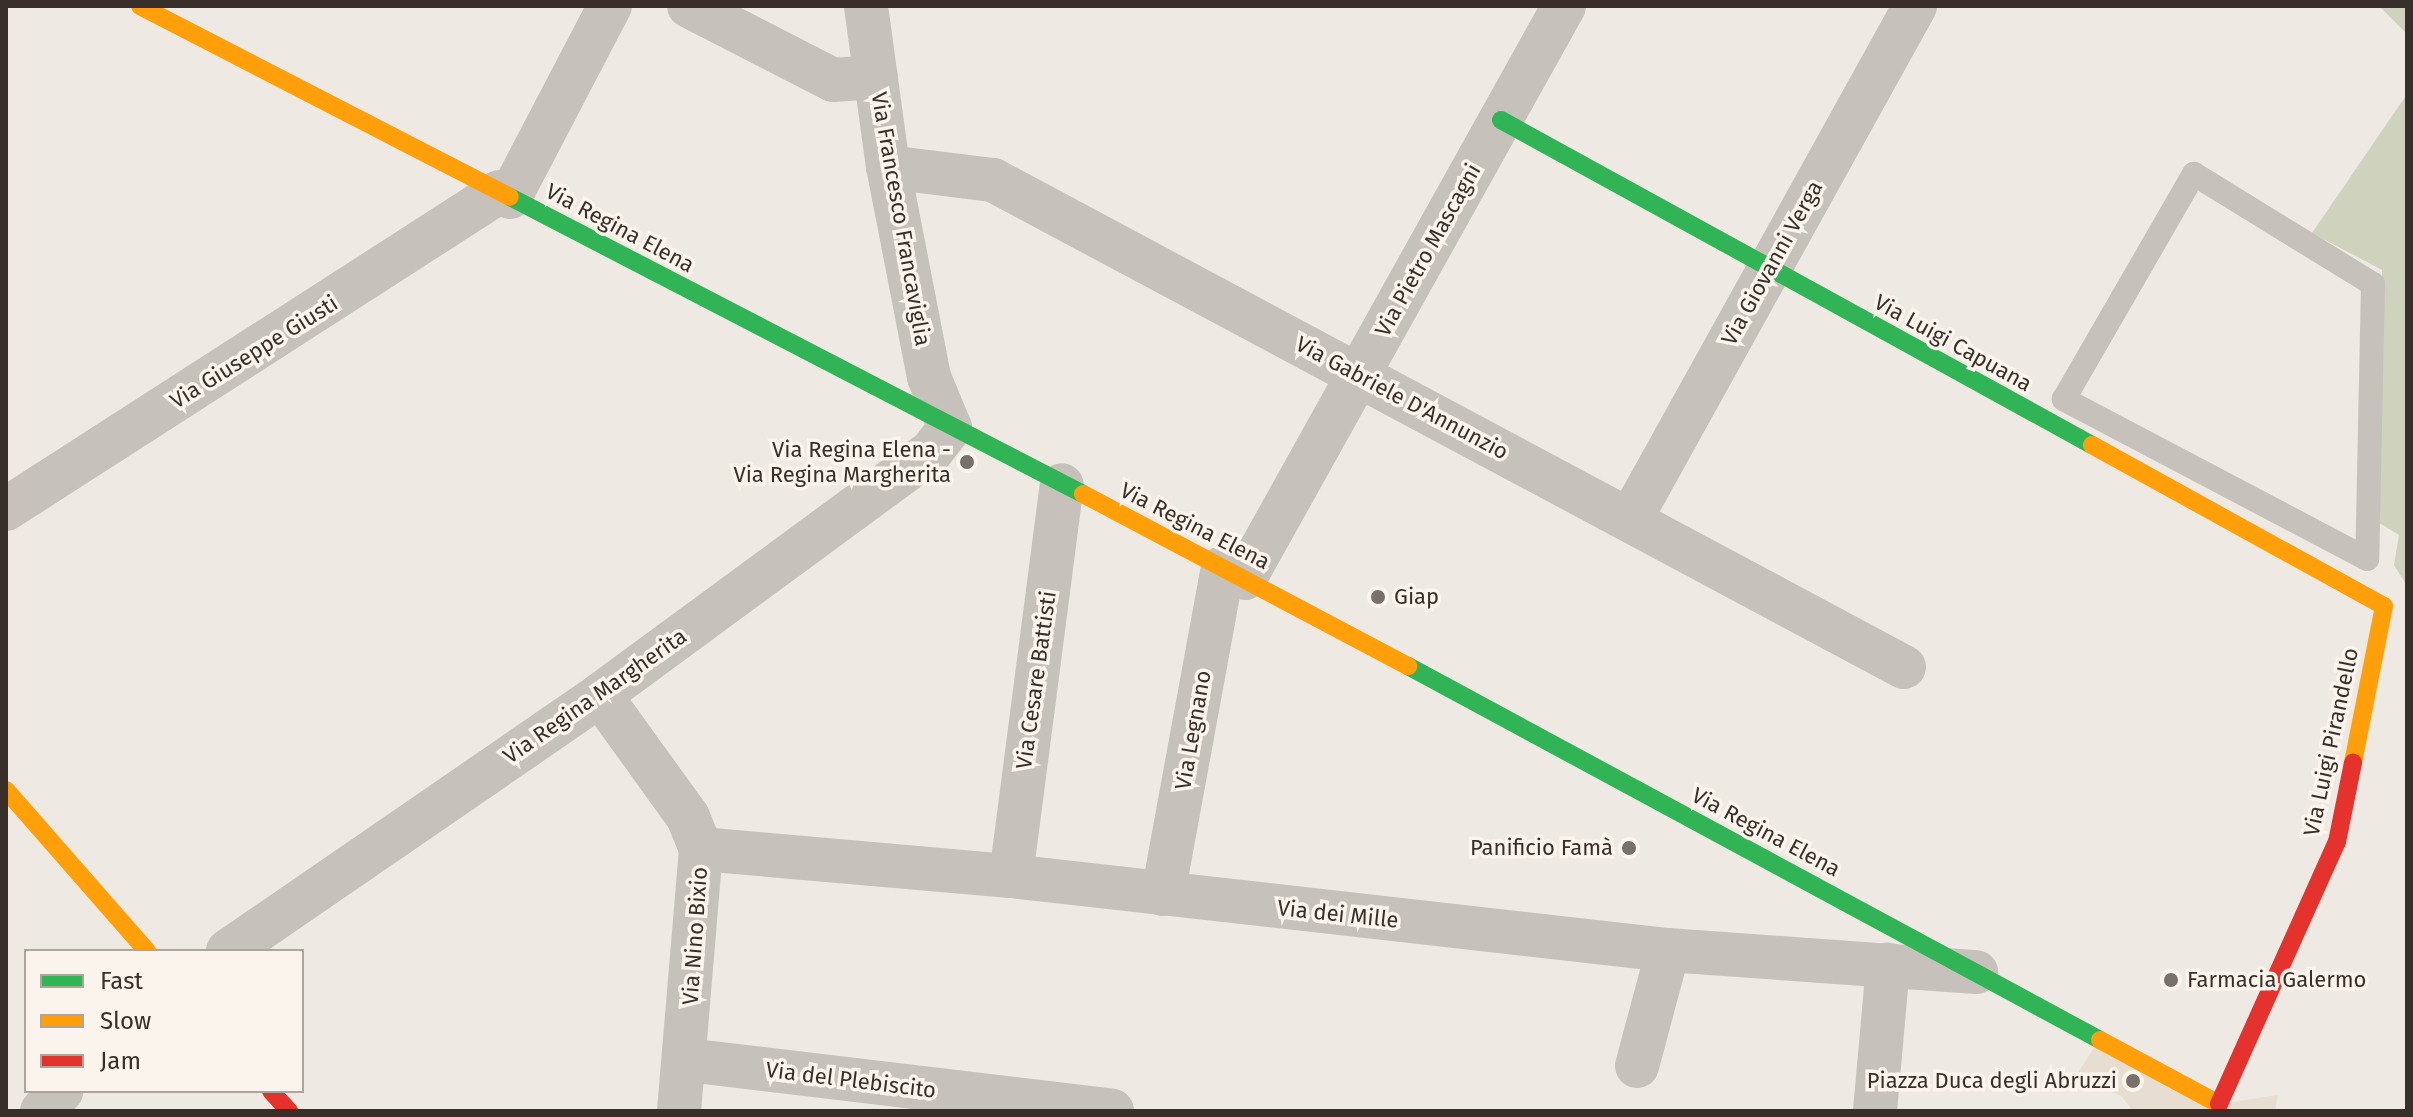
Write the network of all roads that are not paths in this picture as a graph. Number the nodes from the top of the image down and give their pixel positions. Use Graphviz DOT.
graph roads {
  1 [pos="140,6"];
  2 [pos="610,6"];
  3 [pos="689,6"];
  4 [pos="866,6"];
  5 [pos="1564,6"];
  6 [pos="1915,6"];
  7 [pos="876,77"];
  8 [pos="1501,120"];
  9 [pos="888,167"];
  10 [pos="505,195"];
  11 [pos="1768,269"];
  12 [pos="1359,375"];
  13 [pos="950,428"];
  14 [pos="1062,485"];
  15 [pos="6,509"];
  16 [pos="1630,520"];
  17 [pos="2367,559"];
  18 [pos="1234,572"];
  19 [pos="2384,606"];
  20 [pos="2407,621"];
  21 [pos="1904,667"];
  22 [pos="600,695"];
  23 [pos="6,790"];
  24 [pos="701,849"];
  25 [pos="1011,876"];
  26 [pos="1163,894"];
  27 [pos="145,949"];
  28 [pos="231,949"];
  29 [pos="1668,950"];
  30 [pos="1888,965"];
  31 [pos="1976,972"];
  32 [pos="687,1060"];
  33 [pos="1637,1066"];
  34 [pos="59,1093"];
  35 [pos="74,1093"];
  36 [pos="273,1093"];
  37 [pos="2220,1107"];
  38 [pos="42,1111"];
  39 [pos="91,1111"];
  40 [pos="289,1111"];
  41 [pos="679,1111"];
  42 [pos="1112,1111"];
  43 [pos="1875,1111"];
  1 -- 10 [label="street, Via Regina Elena"];
  2 -- 10 [label="street"];
  3 -- 7 [label="street"];
  4 -- 7 [label="street, Via Francesco Francaviglia"];
  5 -- 8 [label="street, Via Pietro Mascagni"];
  6 -- 11 [label="street, Via Giovanni Verga"];
  7 -- 9 [label="street, Via Francesco Francaviglia"];
  8 -- 11 [label="street, Via Luigi Capuana"];
  8 -- 12 [label="street, Via Pietro Mascagni"];
  9 -- 12 [label="street, Via Gabriele D'Annunzio"];
  9 -- 13 [label="street, Via Francesco Francaviglia"];
  10 -- 13 [label="street, Via Regina Elena"];
  10 -- 15 [label="street, Via Giuseppe Giusti"];
  11 -- 16 [label="street, Via Giovanni Verga"];
  11 -- 19 [label="street, Via Luigi Capuana"];
  12 -- 16 [label="street, Via Gabriele D'Annunzio"];
  12 -- 18 [label="street, Via Pietro Mascagni"];
  13 -- 14 [label="street, Via Regina Elena"];
  13 -- 22 [label="street, Via Regina Margherita"];
  14 -- 18 [label="street, Via Regina Elena"];
  14 -- 25 [label="street, Via Cesare Battisti"];
  16 -- 21 [label="street, Via Gabriele D'Annunzio"];
  17 -- 17 [label="lane"];
  18 -- 26 [label="street, Via Legnano"];
  18 -- 31 [label="street, Via Regina Elena"];
  19 -- 20 [label="lane"];
  19 -- 37 [label="street, Via Luigi Pirandello"];
  22 -- 24 [label="street, Via Nino Bixio"];
  22 -- 28 [label="street, Via Regina Margherita"];
  23 -- 27 [label="street"];
  24 -- 25 [label="street, Via dei Mille"];
  24 -- 32 [label="street, Via Nino Bixio"];
  25 -- 26 [label="street, Via dei Mille"];
  26 -- 29 [label="street, Via dei Mille"];
  29 -- 30 [label="street, Via dei Mille"];
  29 -- 33 [label="street"];
  30 -- 31 [label="street, Via dei Mille"];
  30 -- 43 [label="street"];
  31 -- 37 [label="street, Via Regina Elena"];
  32 -- 41 [label="street, Via Nino Bixio"];
  32 -- 42 [label="street, Via del Plebiscito"];
  34 -- 38 [label="street"];
  35 -- 39 [label="street"];
  36 -- 40 [label="street"];
}
